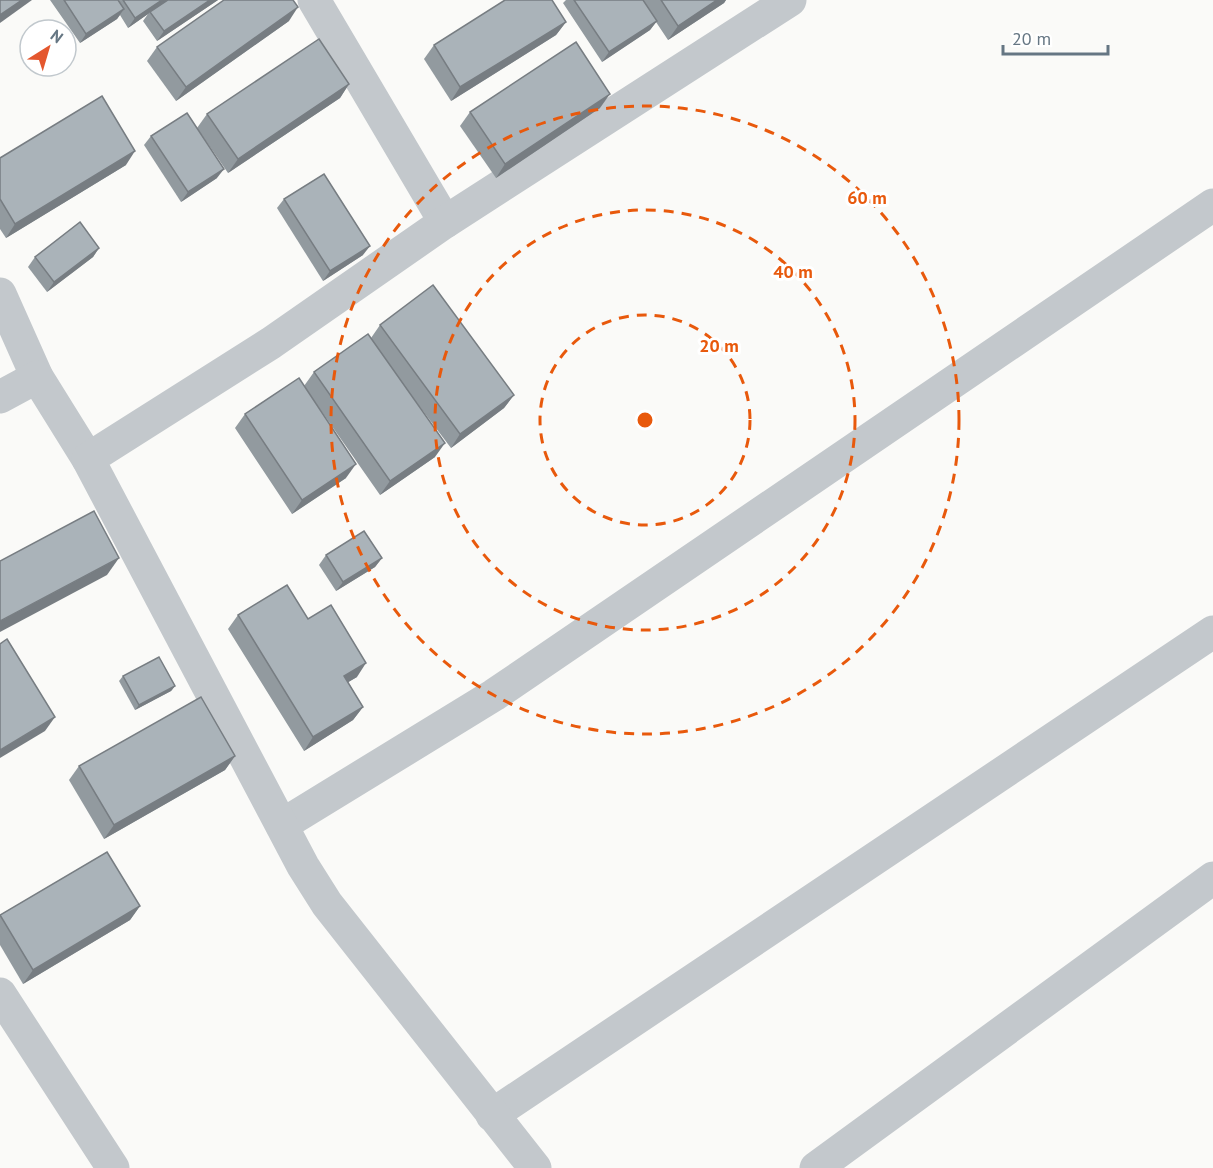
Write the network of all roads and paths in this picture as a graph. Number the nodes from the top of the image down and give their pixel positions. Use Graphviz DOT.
graph roads {
  1 [pos="314,0"];
  2 [pos="790,0"];
  3 [pos="1213,205"];
  4 [pos="445,222"];
  5 [pos="0,294"];
  6 [pos="37,377"];
  7 [pos="0,397"];
  8 [pos="87,459"];
  9 [pos="1213,632"];
  10 [pos="282,825"];
  11 [pos="1213,878"];
  12 [pos="0,994"];
  13 [pos="492,1115"];
  14 [pos="113,1168"];
  15 [pos="535,1168"];
  16 [pos="816,1168"];
  1 -- 4 [label="street"];
  2 -- 4 [label="street"];
  3 -- 10 [label="street"];
  4 -- 8 [label="street"];
  5 -- 6 [label="street"];
  6 -- 7 [label="street"];
  6 -- 8 [label="street"];
  8 -- 10 [label="street"];
  9 -- 13 [label="street"];
  10 -- 13 [label="street"];
  11 -- 16 [label="street"];
  12 -- 14 [label="street"];
  13 -- 15 [label="street"];
}
